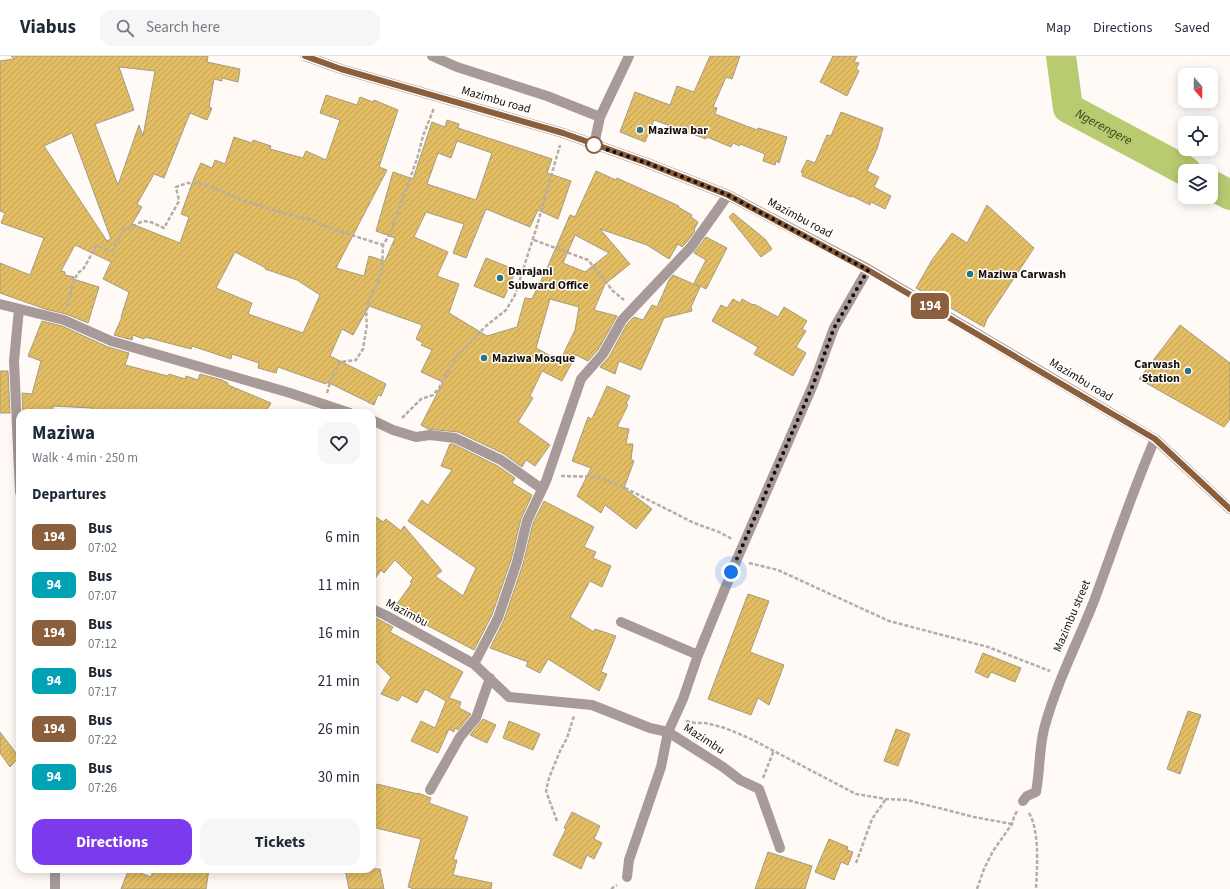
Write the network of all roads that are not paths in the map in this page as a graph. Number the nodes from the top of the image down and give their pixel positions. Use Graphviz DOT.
graph roads {
  1 [pos="305,56"];
  2 [pos="432,56"];
  3 [pos="629,56"];
  4 [pos="600,117"];
  5 [pos="594,145"];
  6 [pos="728,195"];
  7 [pos="868,270"];
  8 [pos="0,304"];
  9 [pos="19,309"];
  10 [pos="17,409"];
  11 [pos="337,409"];
  12 [pos="376,422"];
  13 [pos="1155,439"];
  14 [pos="544,485"];
  15 [pos="1230,509"];
  16 [pos="376,611"];
  17 [pos="621,622"];
  18 [pos="698,656"];
  19 [pos="474,664"];
  20 [pos="490,678"];
  21 [pos="669,728"];
  22 [pos="430,790"];
  23 [pos="1023,801"];
  24 [pos="780,848"];
  25 [pos="55,873"];
  26 [pos="627,877"];
  27 [pos="55,889"];
  1 -- 5 [label="street, Mazimbu road"];
  2 -- 4 [label="street"];
  3 -- 4 [label="street"];
  4 -- 5 [label="street"];
  5 -- 6 [label="street, Mazimbu road"];
  6 -- 7 [label="street, Mazimbu road"];
  6 -- 14 [label="street"];
  7 -- 13 [label="street, Mazimbu road"];
  7 -- 18 [label="street"];
  8 -- 9 [label="street"];
  9 -- 10 [label="street"];
  9 -- 11 [label="street"];
  12 -- 14 [label="street"];
  13 -- 15 [label="street, Mazimbu road"];
  13 -- 23 [label="street, Mazimbu street"];
  14 -- 19 [label="street"];
  16 -- 19 [label="street, Mazimbu"];
  17 -- 18 [label="street"];
  18 -- 21 [label="street"];
  19 -- 20 [label="street, Mazimbu"];
  20 -- 21 [label="street, Mazimbu"];
  20 -- 22 [label="street"];
  21 -- 24 [label="street, Mazimbu"];
  21 -- 26 [label="street, Mazimbu"];
  25 -- 27 [label="street"];
}
